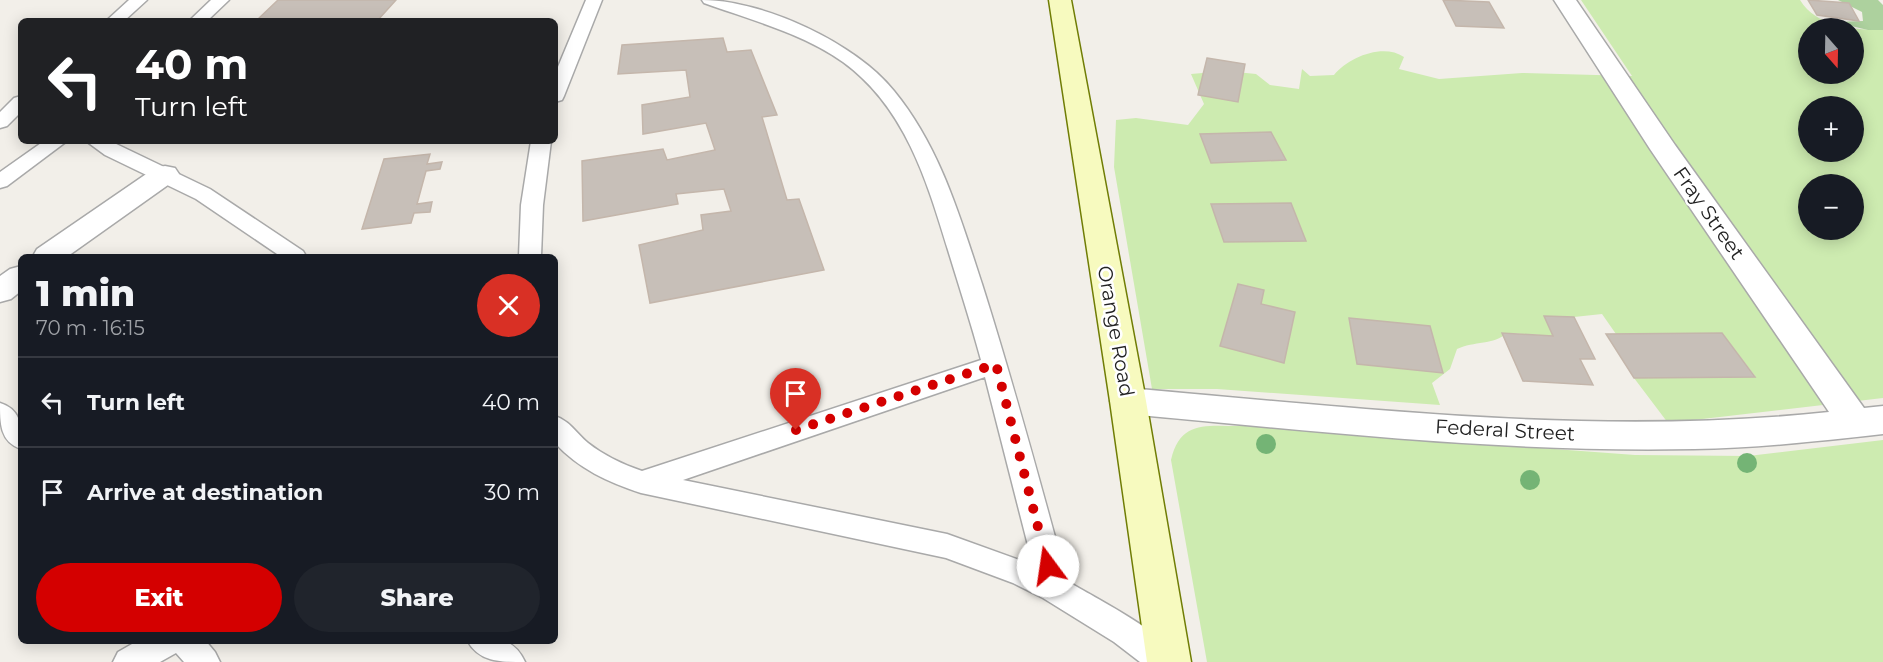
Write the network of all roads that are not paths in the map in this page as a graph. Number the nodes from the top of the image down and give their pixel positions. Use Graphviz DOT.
graph roads {
  1 [pos="139,0"];
  2 [pos="221,0"];
  3 [pos="594,0"];
  4 [pos="710,0"];
  5 [pos="1060,0"];
  6 [pos="1565,0"];
  7 [pos="118,18"];
  8 [pos="200,18"];
  9 [pos="558,89"];
  10 [pos="18,105"];
  11 [pos="0,122"];
  12 [pos="53,144"];
  13 [pos="101,144"];
  14 [pos="541,144"];
  15 [pos="165,174"];
  16 [pos="0,182"];
  17 [pos="51,254"];
  18 [pos="292,254"];
  19 [pos="530,254"];
  20 [pos="18,278"];
  21 [pos="0,291"];
  22 [pos="996,364"];
  23 [pos="1128,401"];
  24 [pos="0,413"];
  25 [pos="1869,422"];
  26 [pos="558,429"];
  27 [pos="18,435"];
  28 [pos="641,482"];
  29 [pos="1054,589"];
  30 [pos="163,644"];
  31 [pos="188,644"];
  32 [pos="487,644"];
  33 [pos="129,662"];
  34 [pos="204,662"];
  35 [pos="509,662"];
  36 [pos="1167,662"];
  1 -- 7 [label="lane"];
  2 -- 8 [label="lane"];
  3 -- 9 [label="lane"];
  4 -- 22 [label="lane"];
  5 -- 23 [label="main road, Orange Road"];
  6 -- 25 [label="street, Fray Street"];
  10 -- 11 [label="lane"];
  12 -- 16 [label="lane"];
  13 -- 15 [label="lane"];
  14 -- 19 [label="lane"];
  15 -- 17 [label="street"];
  15 -- 18 [label="lane"];
  20 -- 21 [label="street"];
  22 -- 28 [label="lane"];
  22 -- 29 [label="lane"];
  23 -- 25 [label="street, Federal Street"];
  23 -- 36 [label="main road, Orange Road"];
  24 -- 27 [label="lane"];
  26 -- 28 [label="lane"];
  28 -- 29 [label="lane"];
  29 -- 36 [label="lane"];
  30 -- 33 [label="lane"];
  31 -- 34 [label="lane"];
  32 -- 35 [label="lane"];
}
